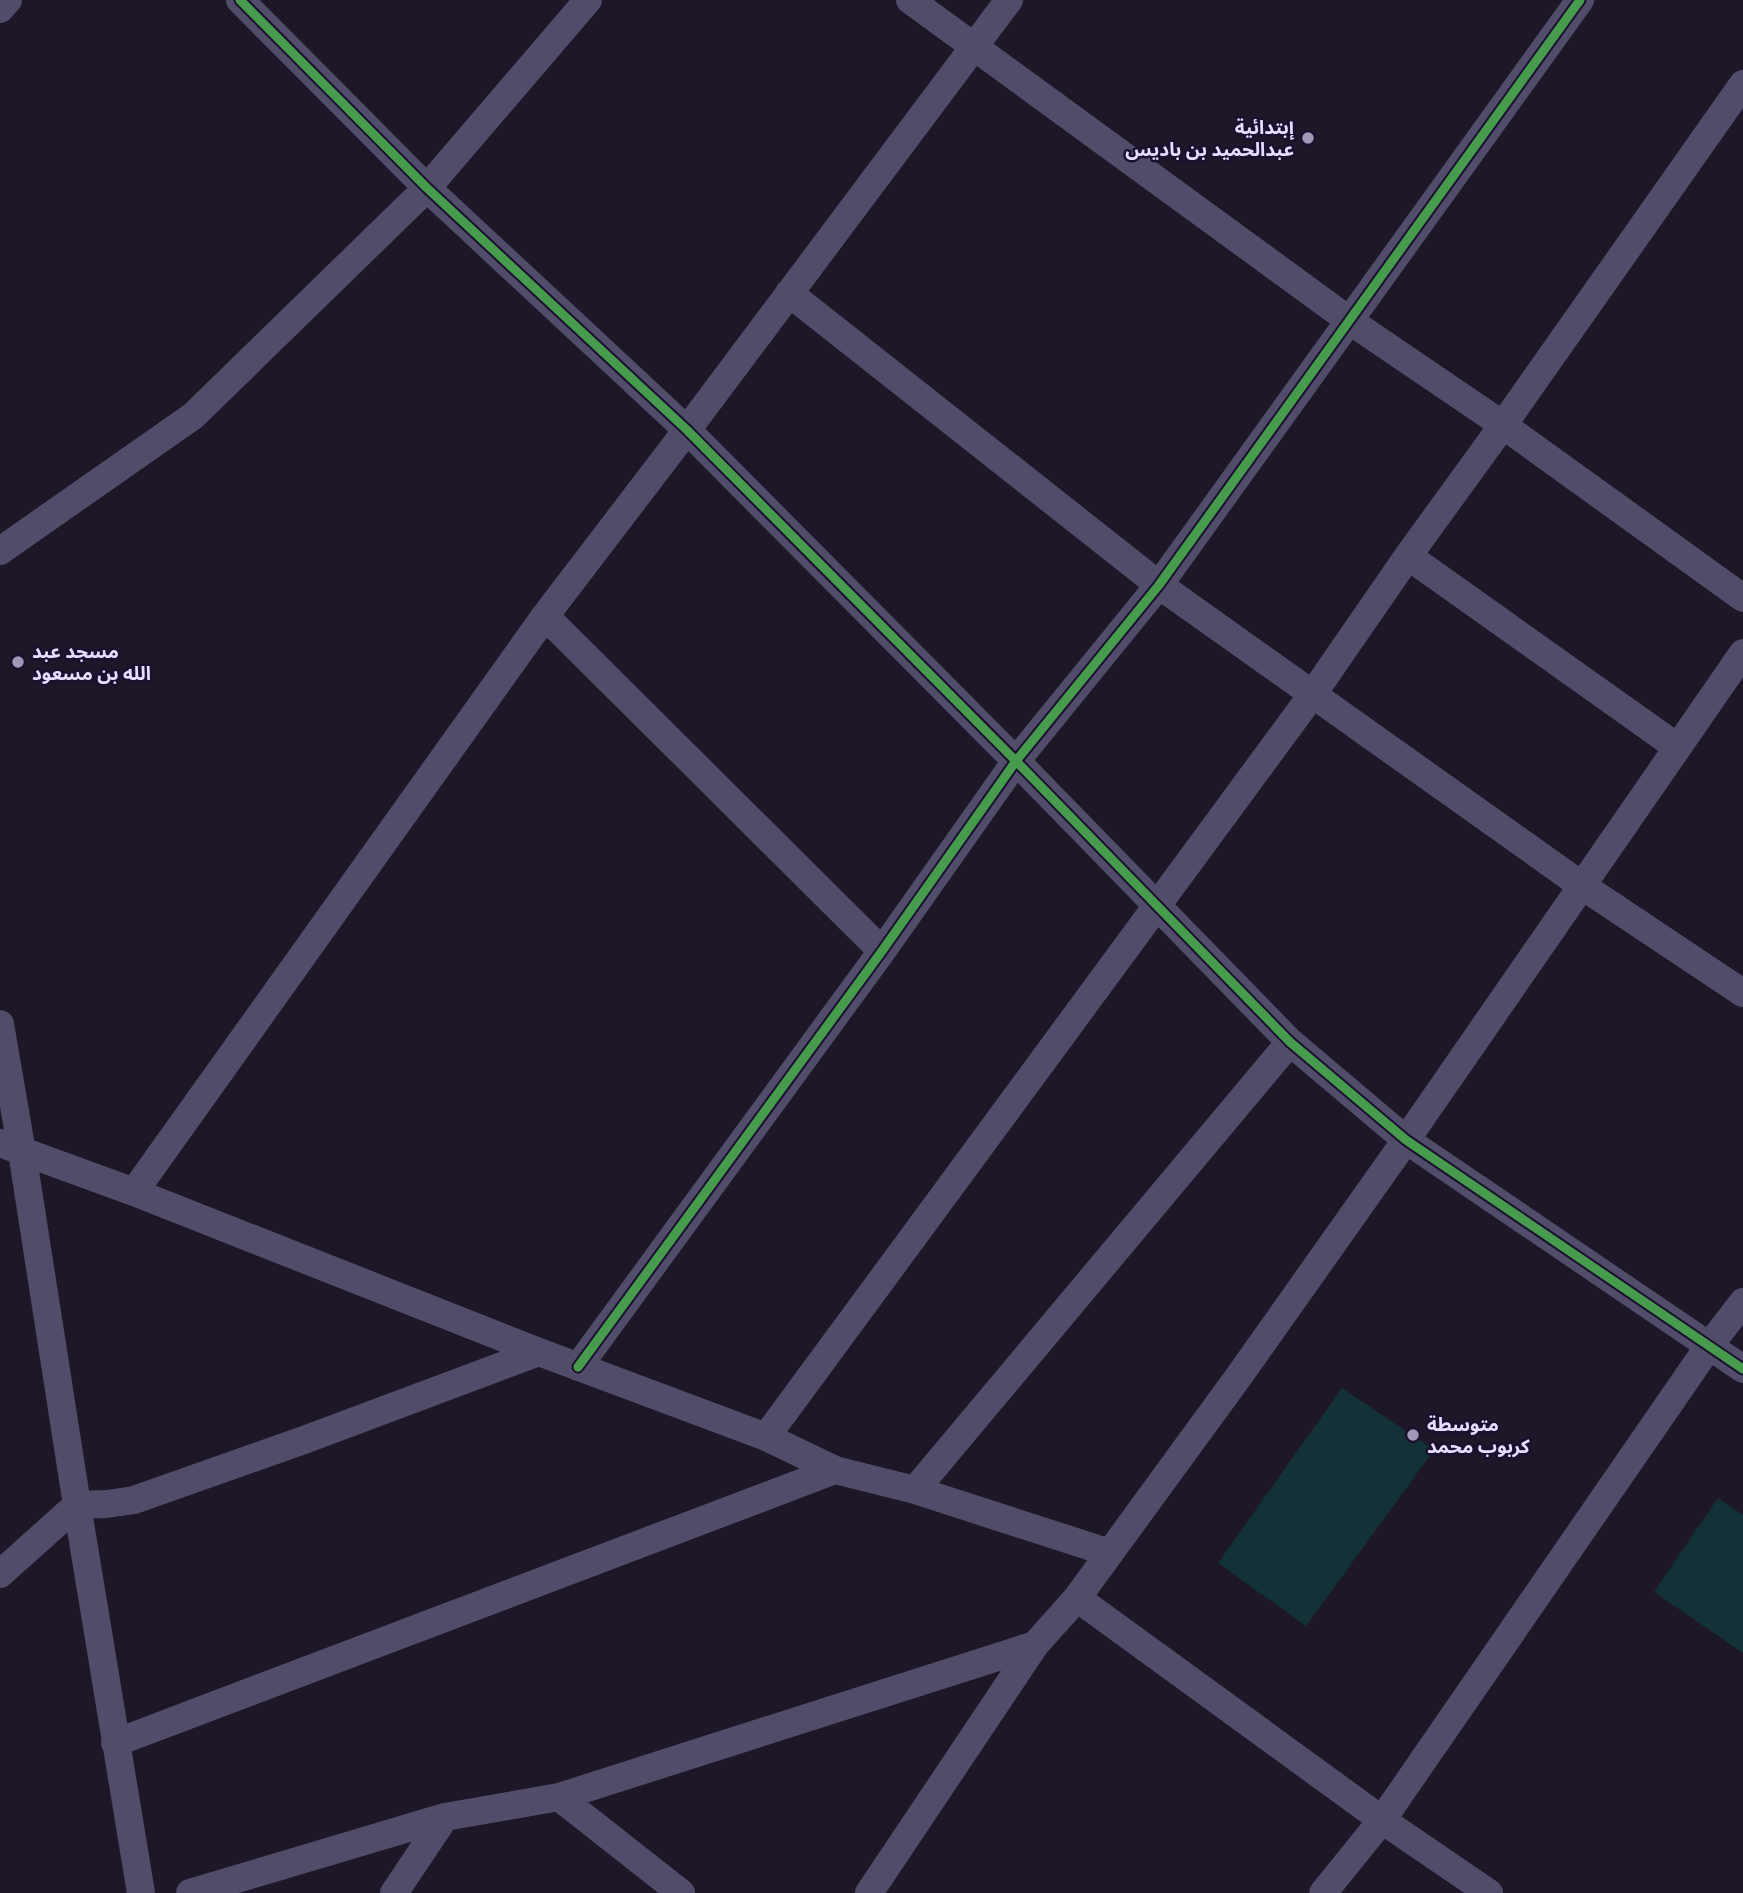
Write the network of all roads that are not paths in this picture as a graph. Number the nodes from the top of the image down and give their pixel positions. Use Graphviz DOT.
graph roads {
  1 [pos="8,0"];
  2 [pos="241,0"];
  3 [pos="588,0"];
  4 [pos="910,0"];
  5 [pos="1009,0"];
  6 [pos="1580,0"];
  7 [pos="0,9"];
  8 [pos="975,46"];
  9 [pos="1743,84"];
  10 [pos="428,188"];
  11 [pos="789,293"];
  12 [pos="1350,321"];
  13 [pos="1503,425"];
  14 [pos="687,429"];
  15 [pos="0,551"];
  16 [pos="1408,556"];
  17 [pos="1159,585"];
  18 [pos="1743,598"];
  19 [pos="545,616"];
  20 [pos="1743,653"];
  21 [pos="1312,695"];
  22 [pos="1678,747"];
  23 [pos="1016,761"];
  24 [pos="1581,885"];
  25 [pos="1157,905"];
  26 [pos="882,951"];
  27 [pos="1743,993"];
  28 [pos="0,1024"];
  29 [pos="1290,1042"];
  30 [pos="1406,1140"];
  31 [pos="11,1147"];
  32 [pos="134,1192"];
  33 [pos="1743,1302"];
  34 [pos="1709,1346"];
  35 [pos="539,1352"];
  36 [pos="578,1367"];
  37 [pos="1743,1369"];
  38 [pos="766,1437"];
  39 [pos="835,1470"];
  40 [pos="915,1490"];
  41 [pos="77,1506"];
  42 [pos="1110,1553"];
  43 [pos="0,1574"];
  44 [pos="1077,1598"];
  45 [pos="1035,1644"];
  46 [pos="115,1743"];
  47 [pos="559,1797"];
  48 [pos="444,1817"];
  49 [pos="1382,1820"];
  50 [pos="141,1893"];
  51 [pos="190,1893"];
  52 [pos="394,1893"];
  53 [pos="681,1893"];
  54 [pos="869,1893"];
  55 [pos="1324,1893"];
  56 [pos="1489,1893"];
  1 -- 7 [label="street"];
  2 -- 10 [label="street"];
  3 -- 10 [label="street"];
  4 -- 8 [label="street"];
  5 -- 8 [label="street"];
  6 -- 12 [label="street"];
  8 -- 11 [label="street"];
  8 -- 12 [label="street"];
  9 -- 13 [label="street"];
  10 -- 14 [label="street"];
  10 -- 15 [label="street"];
  11 -- 14 [label="street"];
  11 -- 17 [label="street"];
  12 -- 13 [label="street"];
  12 -- 17 [label="street"];
  13 -- 16 [label="street"];
  13 -- 18 [label="street"];
  14 -- 19 [label="street"];
  14 -- 23 [label="street"];
  16 -- 21 [label="street"];
  16 -- 22 [label="street"];
  17 -- 21 [label="street"];
  17 -- 23 [label="street"];
  19 -- 26 [label="street"];
  19 -- 32 [label="street"];
  20 -- 22 [label="street"];
  21 -- 24 [label="street"];
  21 -- 25 [label="street"];
  22 -- 24 [label="street"];
  23 -- 25 [label="street"];
  23 -- 26 [label="street"];
  24 -- 27 [label="street"];
  24 -- 30 [label="street"];
  25 -- 29 [label="street"];
  25 -- 38 [label="street"];
  26 -- 36 [label="street"];
  28 -- 31 [label="street"];
  29 -- 30 [label="street"];
  29 -- 40 [label="street"];
  30 -- 34 [label="street"];
  30 -- 42 [label="street"];
  31 -- 32 [label="street"];
  31 -- 41 [label="street"];
  32 -- 35 [label="street"];
  33 -- 34 [label="street"];
  34 -- 37 [label="street"];
  34 -- 49 [label="street"];
  35 -- 36 [label="street"];
  35 -- 41 [label="street"];
  36 -- 38 [label="street"];
  38 -- 39 [label="street"];
  39 -- 40 [label="street"];
  39 -- 46 [label="street"];
  40 -- 42 [label="street"];
  41 -- 43 [label="street"];
  41 -- 46 [label="street"];
  42 -- 44 [label="street"];
  44 -- 45 [label="street"];
  44 -- 49 [label="street"];
  45 -- 47 [label="street"];
  45 -- 54 [label="street"];
  46 -- 50 [label="street"];
  47 -- 48 [label="street"];
  47 -- 53 [label="street"];
  48 -- 51 [label="street"];
  48 -- 52 [label="street"];
  49 -- 55 [label="street"];
  49 -- 56 [label="street"];
}
